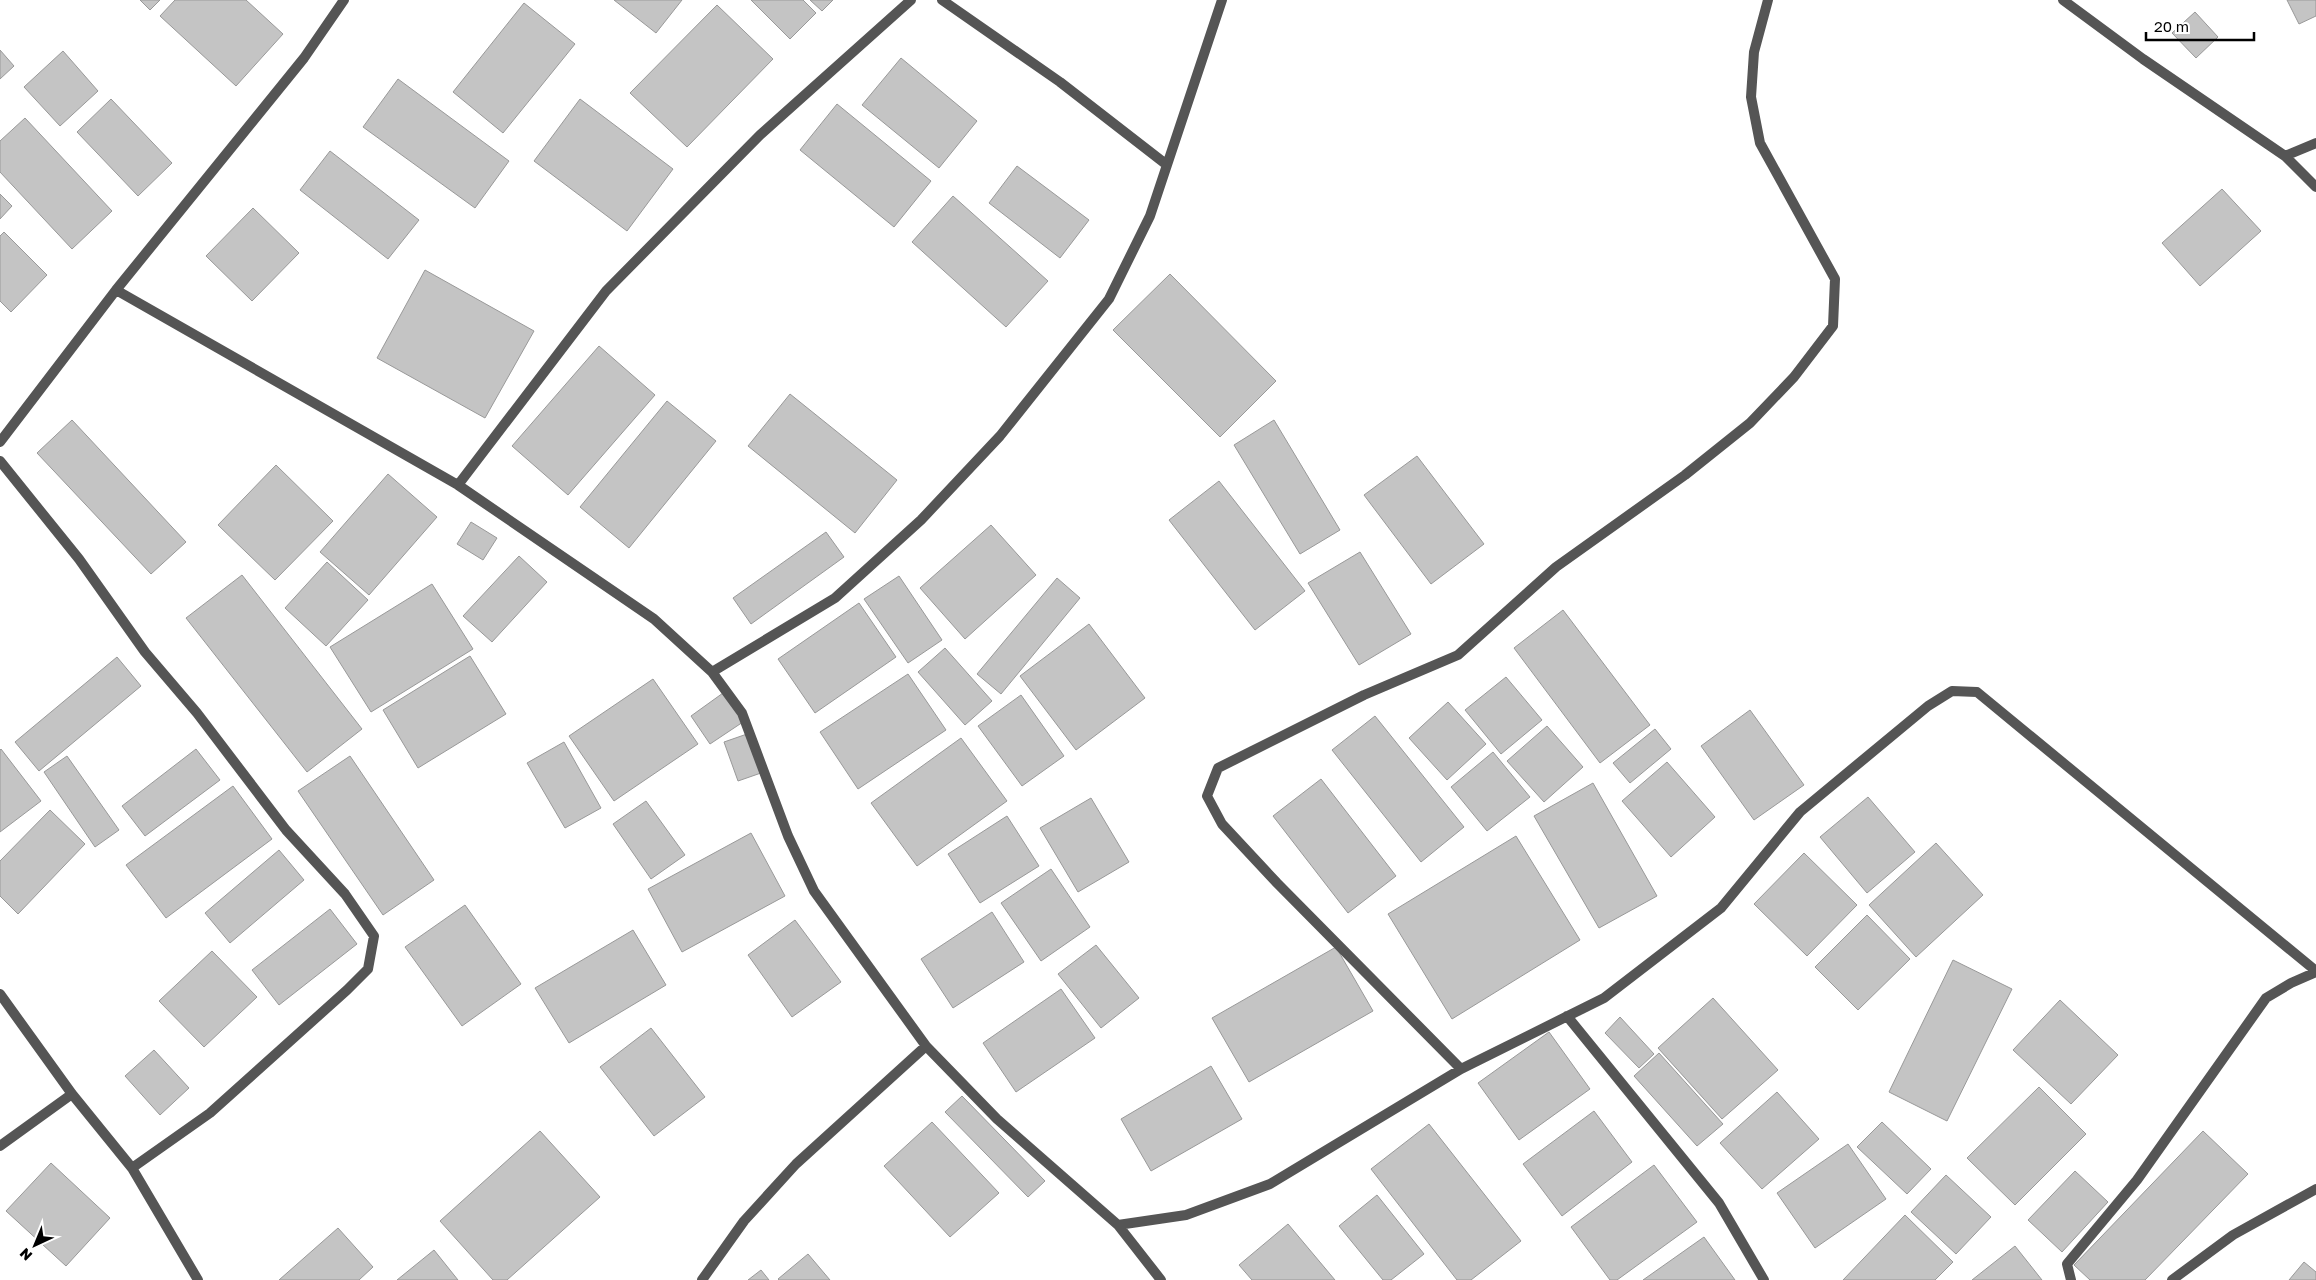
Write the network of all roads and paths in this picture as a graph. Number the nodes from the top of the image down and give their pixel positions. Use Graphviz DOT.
graph roads {
  1 [pos="344,0"];
  2 [pos="911,0"];
  3 [pos="942,0"];
  4 [pos="1222,0"];
  5 [pos="1768,0"];
  6 [pos="2063,0"];
  7 [pos="2316,143"];
  8 [pos="2285,156"];
  9 [pos="1167,165"];
  10 [pos="2316,187"];
  11 [pos="116,290"];
  12 [pos="0,442"];
  13 [pos="0,461"];
  14 [pos="458,486"];
  15 [pos="712,672"];
  16 [pos="2316,971"];
  17 [pos="0,994"];
  18 [pos="1567,1016"];
  19 [pos="926,1046"];
  20 [pos="1461,1069"];
  21 [pos="72,1094"];
  22 [pos="0,1146"];
  23 [pos="132,1168"];
  24 [pos="2316,1189"];
  25 [pos="1118,1225"];
  26 [pos="198,1280"];
  27 [pos="702,1280"];
  28 [pos="1161,1280"];
  29 [pos="1764,1280"];
  30 [pos="2071,1280"];
  31 [pos="2172,1280"];
  1 -- 11 [label="street"];
  2 -- 14 [label="street"];
  3 -- 9 [label="street"];
  4 -- 9 [label="street"];
  5 -- 20 [label="street"];
  6 -- 8 [label="street"];
  7 -- 8 [label="street"];
  8 -- 10 [label="street"];
  9 -- 15 [label="street"];
  11 -- 12 [label="street"];
  11 -- 14 [label="street"];
  13 -- 23 [label="street"];
  14 -- 15 [label="street"];
  15 -- 19 [label="street"];
  16 -- 18 [label="street"];
  16 -- 30 [label="street"];
  17 -- 21 [label="street"];
  18 -- 20 [label="street"];
  18 -- 29 [label="street"];
  19 -- 25 [label="street"];
  19 -- 27 [label="street"];
  20 -- 25 [label="street"];
  21 -- 22 [label="street"];
  21 -- 23 [label="street"];
  23 -- 26 [label="street"];
  24 -- 31 [label="street"];
  25 -- 28 [label="street"];
}
